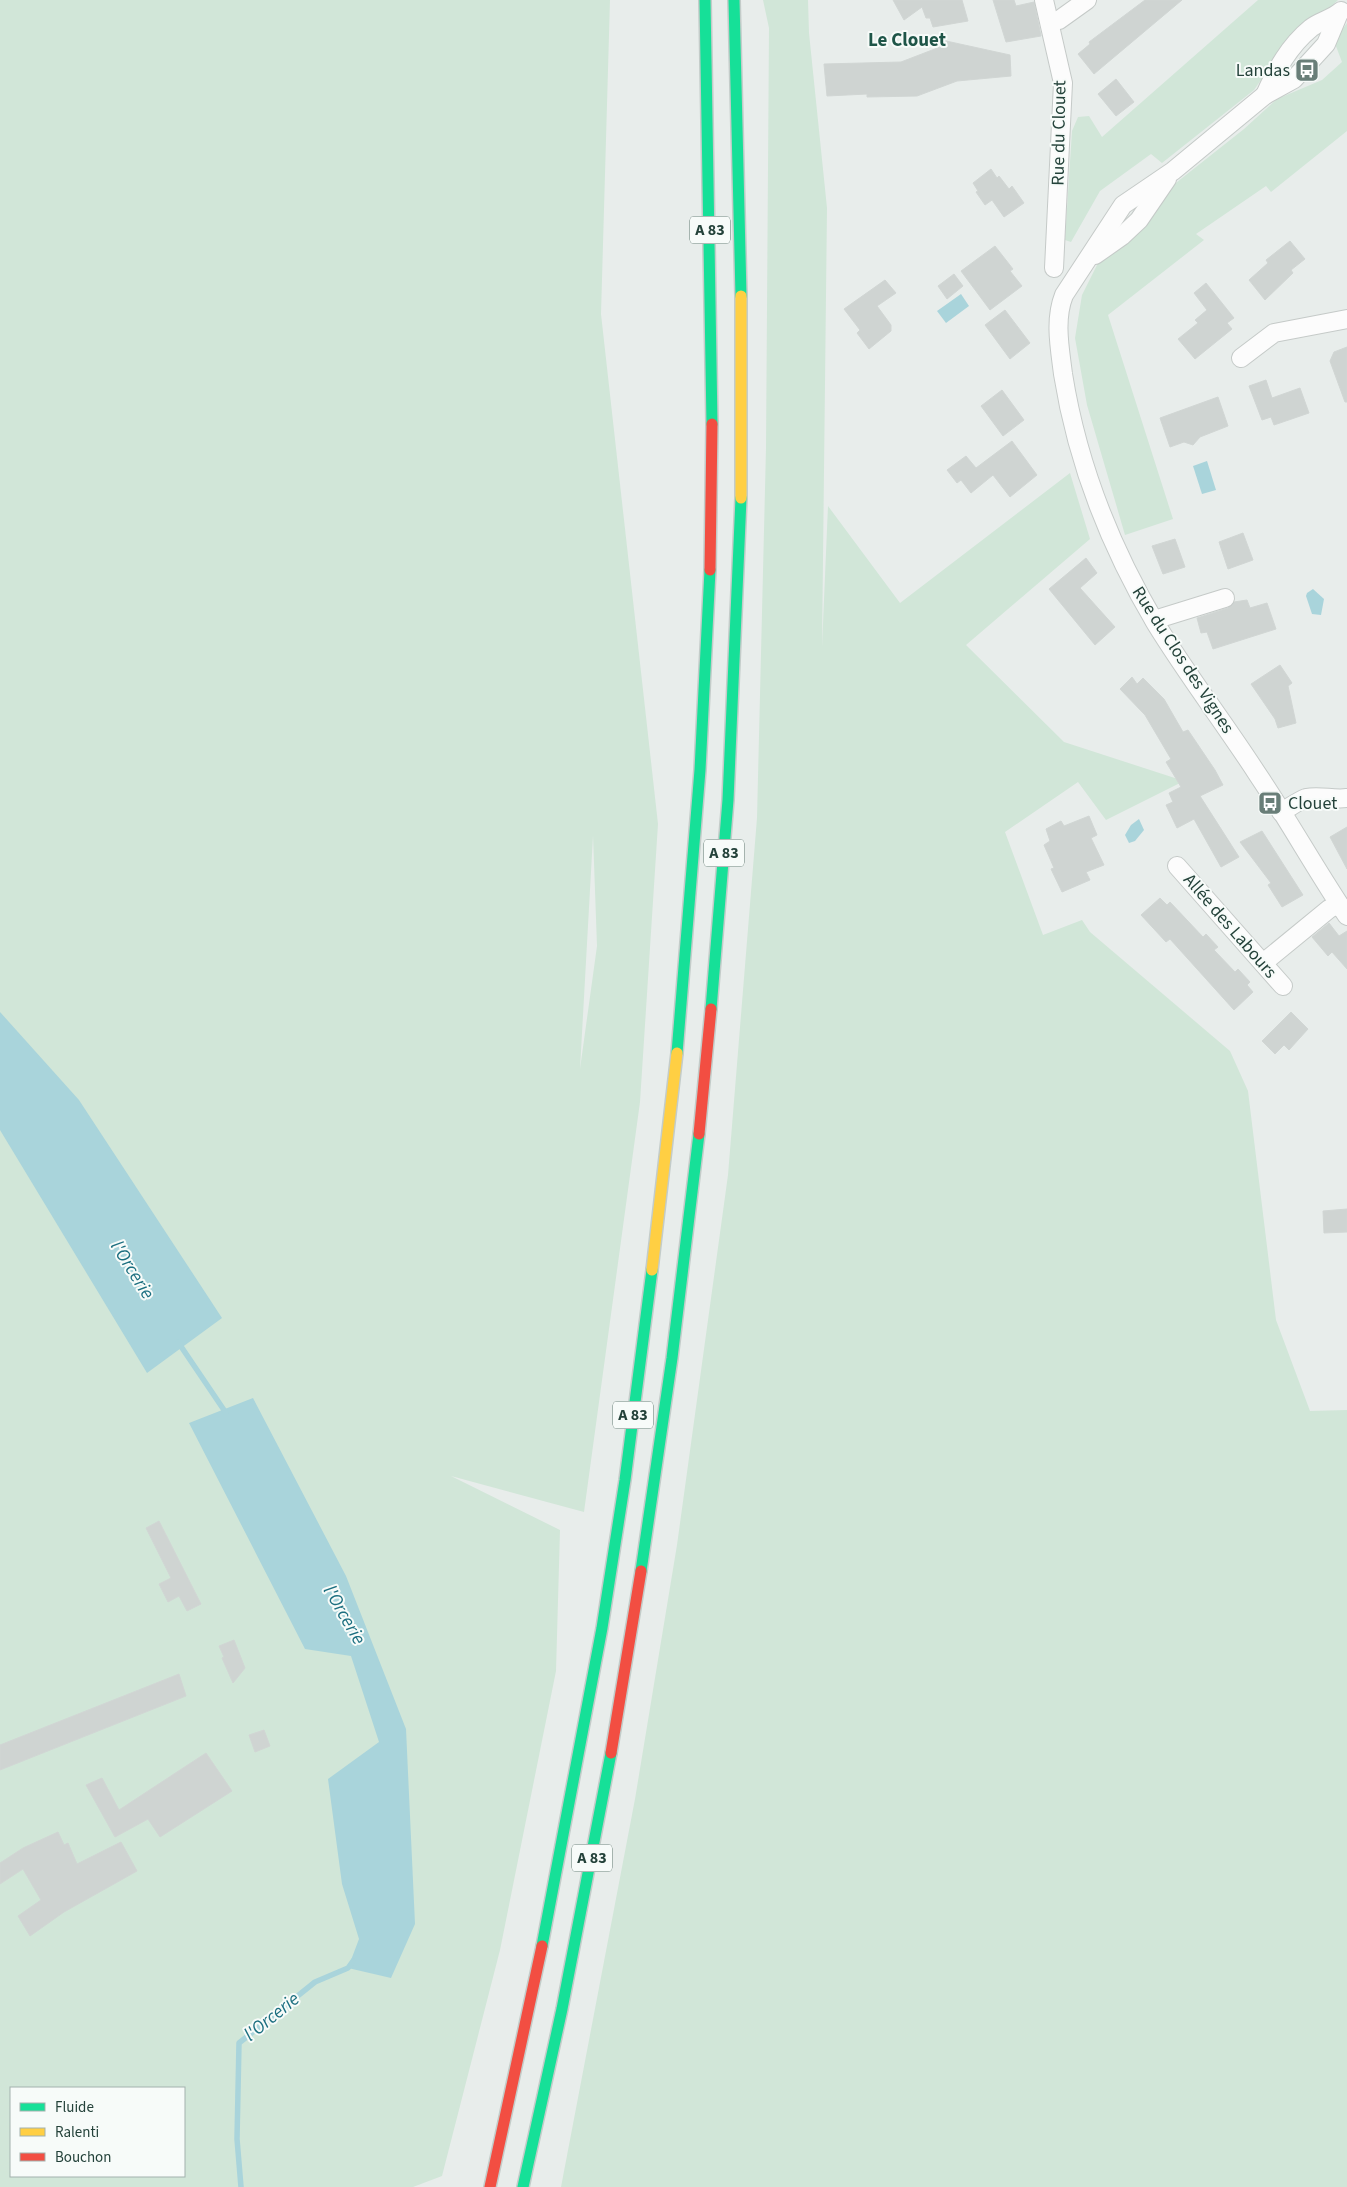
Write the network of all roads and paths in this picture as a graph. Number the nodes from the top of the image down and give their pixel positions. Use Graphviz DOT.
graph roads {
  1 [pos="705,0"];
  2 [pos="734,0"];
  3 [pos="1044,0"];
  4 [pos="1087,0"];
  5 [pos="1343,10"];
  6 [pos="1050,22"];
  7 [pos="1054,268"];
  8 [pos="1347,319"];
  9 [pos="1241,358"];
  10 [pos="1225,598"];
  11 [pos="1154,620"];
  12 [pos="1347,798"];
  13 [pos="1281,812"];
  14 [pos="1177,866"];
  15 [pos="1343,910"];
  16 [pos="1263,963"];
  17 [pos="1283,986"];
  18 [pos="490,2187"];
  19 [pos="523,2187"];
  1 -- 18 [label="highway, A 83"];
  2 -- 19 [label="highway, A 83"];
  3 -- 6 [label="street, Rue du Clouet"];
  4 -- 6 [label="street"];
  5 -- 11 [label="street, Rue du Clos des Vignes"];
  6 -- 7 [label="street, Rue du Clouet"];
  8 -- 9 [label="street"];
  10 -- 11 [label="street"];
  11 -- 13 [label="street, Rue du Clos des Vignes"];
  12 -- 13 [label="street"];
  13 -- 15 [label="street, Rue du Clos des Vignes"];
  14 -- 16 [label="street, Allée des Labours"];
  15 -- 16 [label="street"];
  16 -- 17 [label="street, Allée des Labours"];
}
